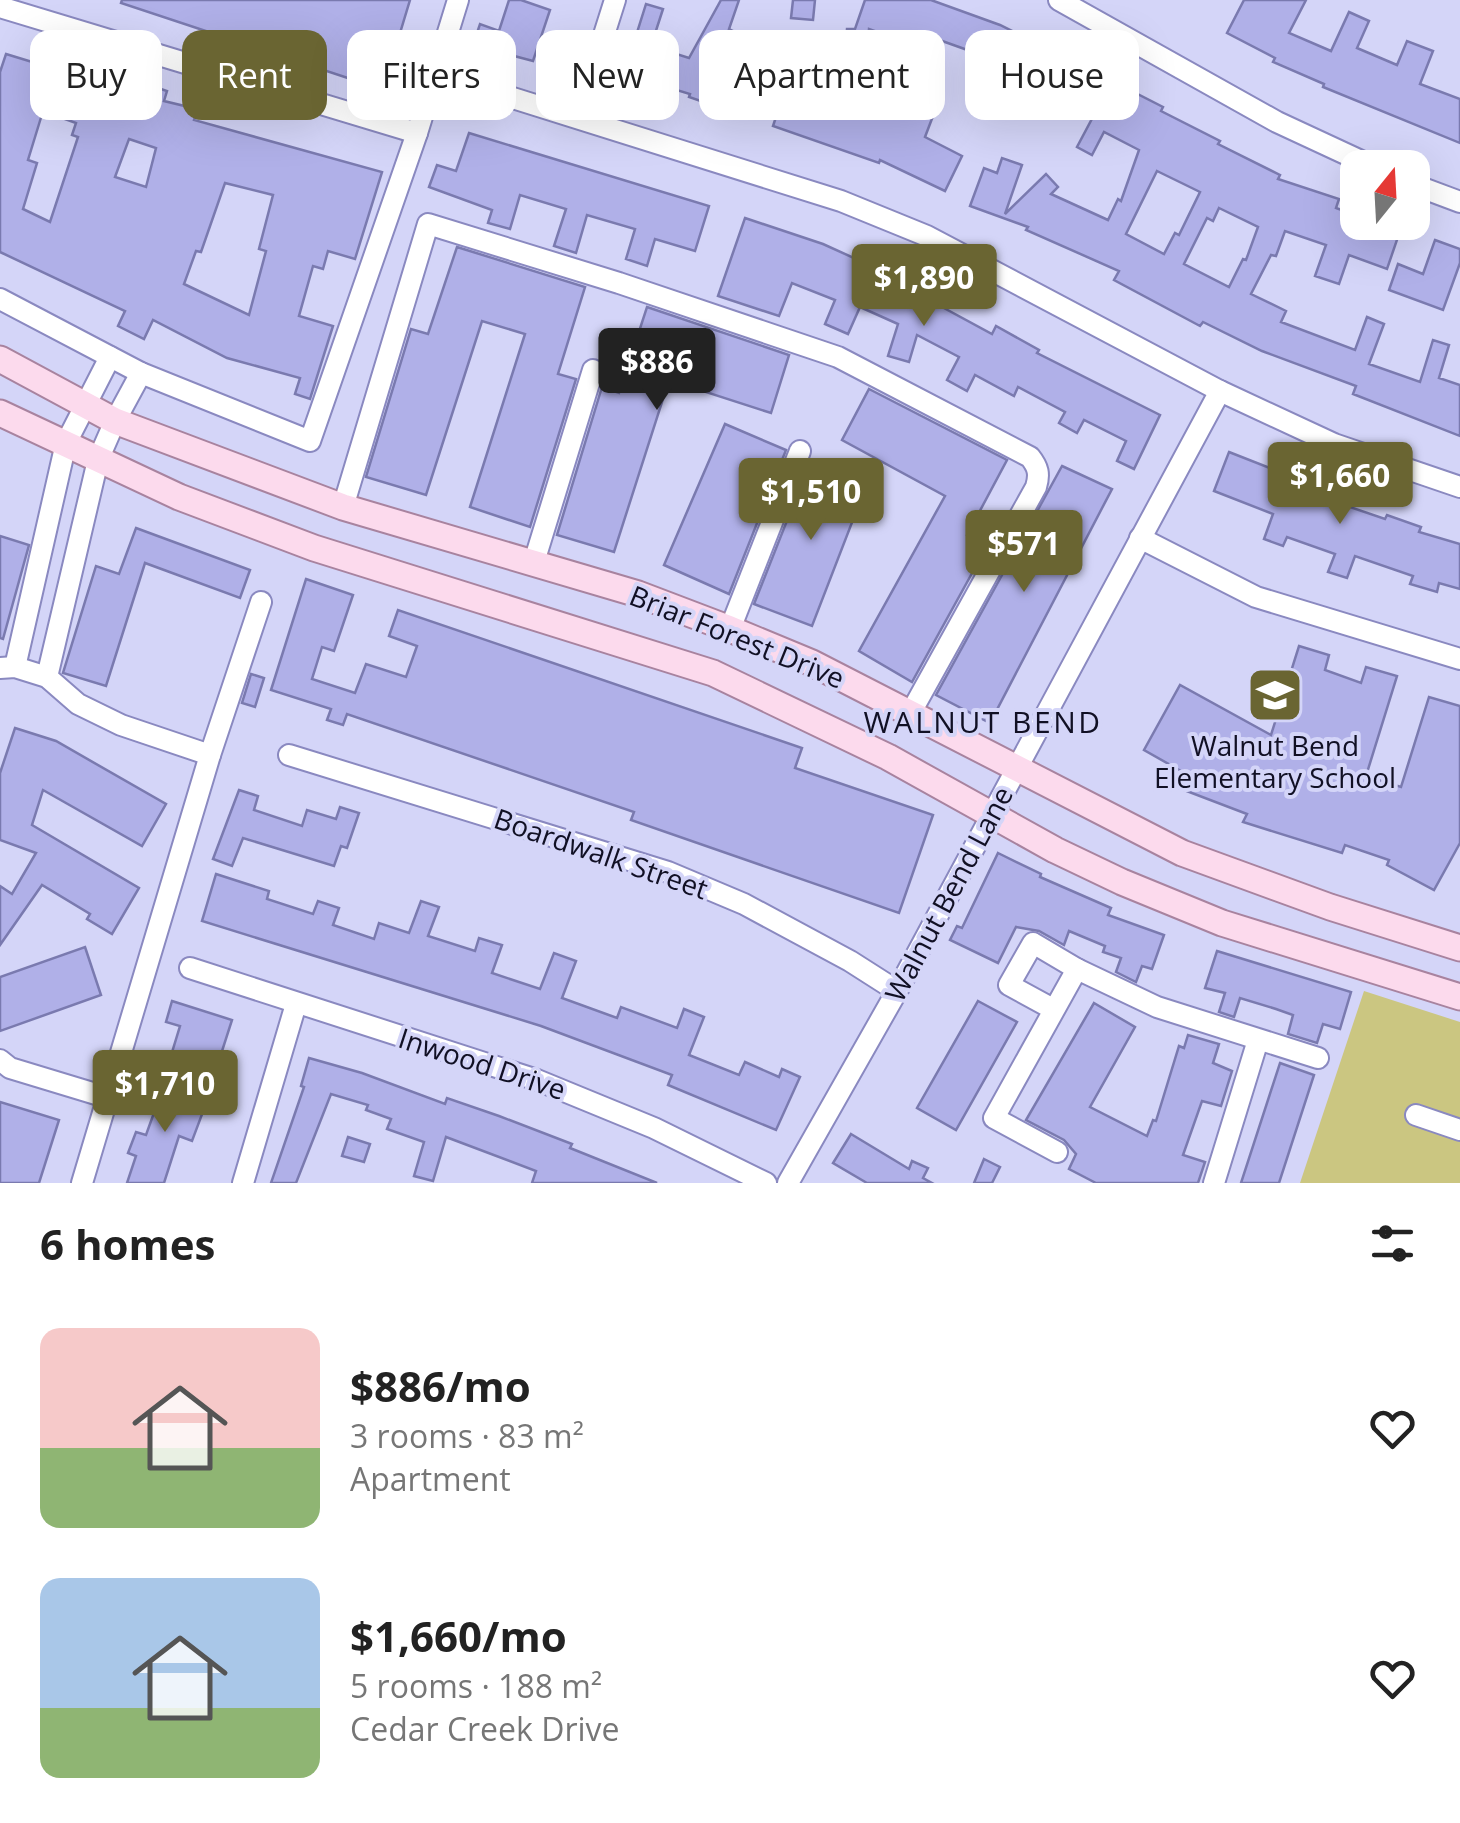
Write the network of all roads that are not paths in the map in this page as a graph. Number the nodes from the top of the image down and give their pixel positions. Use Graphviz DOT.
graph roads {
  1 [pos="458,0"];
  2 [pos="615,0"];
  3 [pos="1059,0"];
  4 [pos="0,7"];
  5 [pos="605,30"];
  6 [pos="590,120"];
  7 [pos="417,133"];
  8 [pos="1340,151"];
  9 [pos="1430,191"];
  10 [pos="1460,202"];
  11 [pos="0,299"];
  12 [pos="110,357"];
  13 [pos="0,359"];
  14 [pos="593,370"];
  15 [pos="141,374"];
  16 [pos="1220,391"];
  17 [pos="84,404"];
  18 [pos="0,413"];
  19 [pos="115,421"];
  20 [pos="66,443"];
  21 [pos="800,451"];
  22 [pos="98,460"];
  23 [pos="1460,488"];
  24 [pos="343,507"];
  25 [pos="1140,538"];
  26 [pos="534,562"];
  27 [pos="261,602"];
  28 [pos="730,629"];
  29 [pos="1460,659"];
  30 [pos="8,668"];
  31 [pos="47,676"];
  32 [pos="910,714"];
  33 [pos="210,755"];
  34 [pos="288,755"];
  35 [pos="1015,770"];
  36 [pos="991,815"];
  37 [pos="1460,948"];
  38 [pos="190,968"];
  39 [pos="1077,969"];
  40 [pos="897,991"];
  41 [pos="1460,996"];
  42 [pos="296,1004"];
  43 [pos="1054,1010"];
  44 [pos="1258,1040"];
  45 [pos="1318,1058"];
  46 [pos="0,1060"];
  47 [pos="109,1098"];
  48 [pos="1416,1115"];
  49 [pos="1460,1130"];
  50 [pos="1057,1152"];
  51 [pos="82,1183"];
  52 [pos="243,1183"];
  53 [pos="766,1183"];
  54 [pos="788,1183"];
  55 [pos="1214,1183"];
  1 -- 7 [label="street"];
  2 -- 5 [label="street"];
  3 -- 8 [label="street"];
  4 -- 7 [label="street"];
  6 -- 16 [label="street"];
  7 -- 15 [label="street"];
  9 -- 10 [label="street"];
  11 -- 12 [label="street"];
  12 -- 15 [label="street"];
  12 -- 17 [label="street"];
  13 -- 17 [label="main road, Briar Forest Drive"];
  14 -- 26 [label="street"];
  15 -- 19 [label="street"];
  16 -- 23 [label="street"];
  16 -- 25 [label="street, Walnut Bend Lane"];
  17 -- 19 [label="main road, Briar Forest Drive"];
  17 -- 20 [label="street"];
  18 -- 20 [label="main road, Briar Forest Drive"];
  19 -- 22 [label="street"];
  19 -- 24 [label="main road, Briar Forest Drive"];
  20 -- 22 [label="main road, Briar Forest Drive"];
  20 -- 30 [label="street"];
  21 -- 28 [label="street"];
  22 -- 31 [label="street"];
  22 -- 36 [label="main road, Briar Forest Drive"];
  24 -- 26 [label="main road, Briar Forest Drive"];
  24 -- 32 [label="street"];
  25 -- 29 [label="street"];
  25 -- 35 [label="street, Walnut Bend Lane"];
  26 -- 28 [label="main road, Briar Forest Drive"];
  27 -- 33 [label="street"];
  28 -- 32 [label="main road, Briar Forest Drive"];
  30 -- 31 [label="street"];
  31 -- 33 [label="street"];
  32 -- 35 [label="main road, Briar Forest Drive"];
  33 -- 47 [label="street"];
  34 -- 40 [label="street, Boardwalk Street"];
  35 -- 36 [label="street, Walnut Bend Lane"];
  35 -- 37 [label="main road, Briar Forest Drive"];
  36 -- 40 [label="street, Walnut Bend Lane"];
  36 -- 41 [label="main road, Briar Forest Drive"];
  38 -- 42 [label="street, Inwood Drive"];
  39 -- 43 [label="street"];
  39 -- 43 [label="street"];
  39 -- 44 [label="street"];
  40 -- 54 [label="street, Walnut Bend Lane"];
  42 -- 52 [label="street"];
  42 -- 53 [label="street, Inwood Drive"];
  43 -- 50 [label="street"];
  44 -- 45 [label="street"];
  44 -- 55 [label="street"];
  46 -- 47 [label="street"];
  47 -- 51 [label="street"];
  48 -- 49 [label="street"];
}
